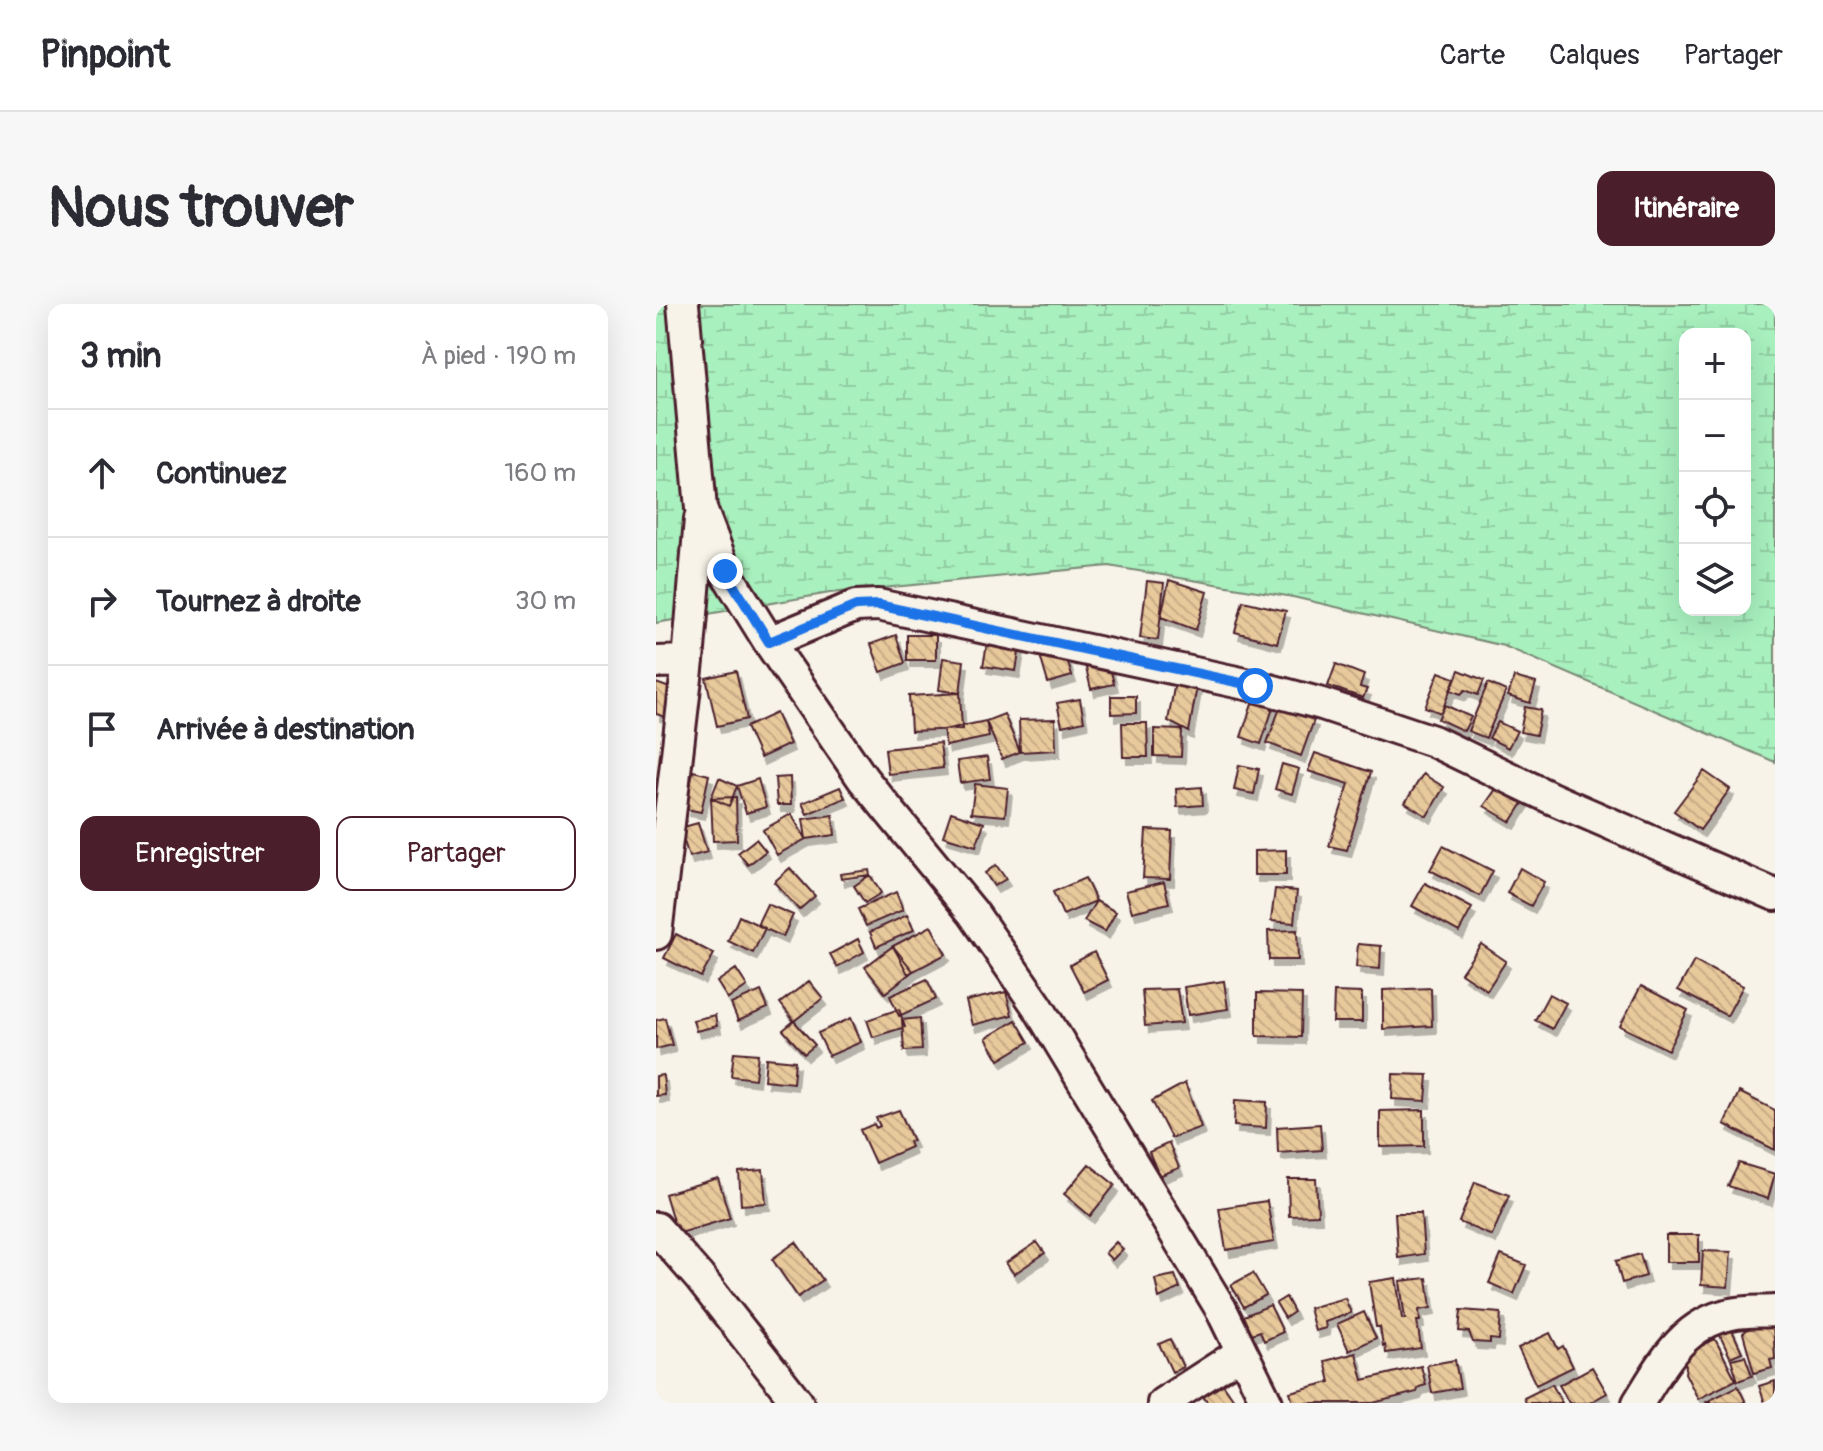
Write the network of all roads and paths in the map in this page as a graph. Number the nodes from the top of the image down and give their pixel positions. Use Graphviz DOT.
graph roads {
  1 [pos="683,304"];
  2 [pos="701,509"];
  3 [pos="769,642"];
  4 [pos="688,661"];
  5 [pos="656,662"];
  6 [pos="1775,895"];
  7 [pos="656,934"];
  8 [pos="656,1228"];
  9 [pos="1775,1311"];
  10 [pos="1242,1352"];
  11 [pos="798,1403"];
  12 [pos="1163,1403"];
  13 [pos="1267,1403"];
  14 [pos="1638,1403"];
  1 -- 2 [label="street"];
  2 -- 3 [label="street"];
  2 -- 4 [label="street"];
  3 -- 6 [label="street"];
  3 -- 10 [label="street"];
  4 -- 5 [label="street"];
  4 -- 7 [label="street"];
  8 -- 11 [label="street"];
  9 -- 14 [label="street"];
  10 -- 12 [label="street"];
  10 -- 13 [label="street"];
}
